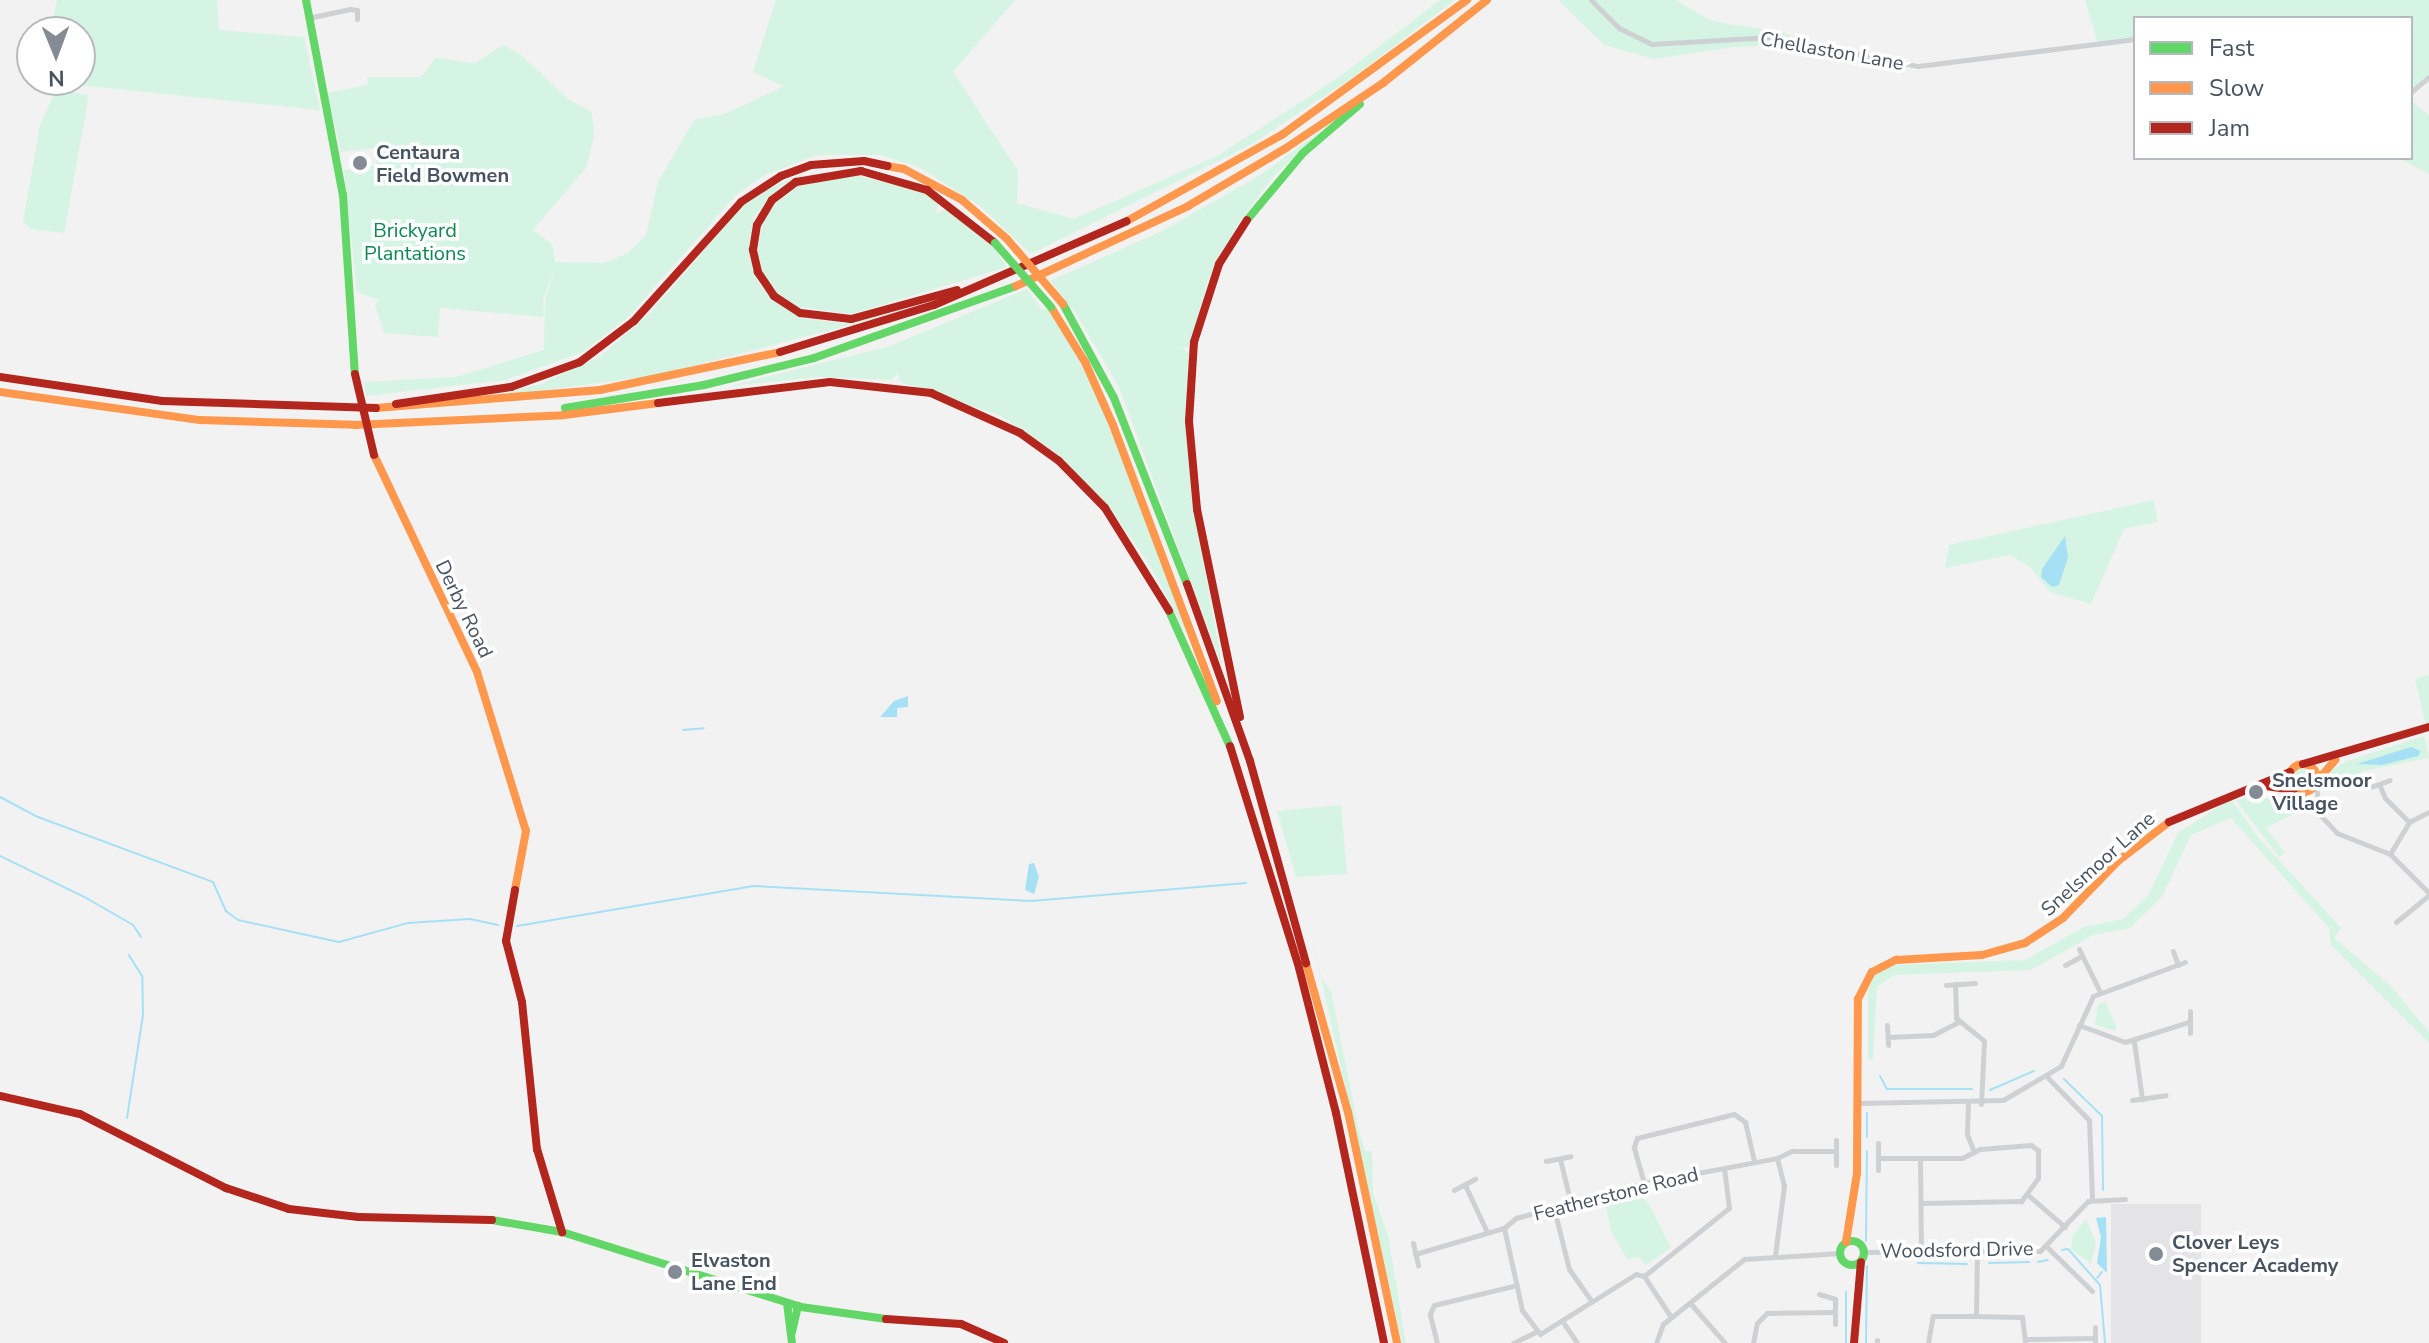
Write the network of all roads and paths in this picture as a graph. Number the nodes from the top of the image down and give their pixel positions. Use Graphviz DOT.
graph roads {
  1 [pos="306,0"];
  2 [pos="1467,0"];
  3 [pos="1487,0"];
  4 [pos="1591,0"];
  5 [pos="307,18"];
  6 [pos="357,19"];
  7 [pos="2133,39"];
  8 [pos="2429,77"];
  9 [pos="1383,83"];
  10 [pos="2413,90"];
  11 [pos="1014,274"];
  12 [pos="0,377"];
  13 [pos="0,392"];
  14 [pos="373,408"];
  15 [pos="423,423"];
  16 [pos="2429,727"];
  17 [pos="1231,749"];
  18 [pos="2340,757"];
  19 [pos="1250,761"];
  20 [pos="2303,764"];
  21 [pos="2290,772"];
  22 [pos="2390,780"];
  23 [pos="2316,782"];
  24 [pos="2379,784"];
  25 [pos="2264,786"];
  26 [pos="2368,788"];
  27 [pos="2298,791"];
  28 [pos="2319,811"];
  29 [pos="2429,812"];
  30 [pos="2409,822"];
  31 [pos="2390,854"];
  32 [pos="2429,894"];
  33 [pos="2396,922"];
  34 [pos="2173,951"];
  35 [pos="2185,962"];
  36 [pos="2065,965"];
  37 [pos="2178,965"];
  38 [pos="1975,983"];
  39 [pos="1955,984"];
  40 [pos="1946,985"];
  41 [pos="2100,992"];
  42 [pos="2190,1011"];
  43 [pos="1959,1022"];
  44 [pos="2189,1022"];
  45 [pos="1887,1025"];
  46 [pos="2079,1025"];
  47 [pos="2190,1033"];
  48 [pos="2134,1042"];
  49 [pos="2048,1078"];
  50 [pos="2166,1095"];
  51 [pos="0,1096"];
  52 [pos="2142,1099"];
  53 [pos="2132,1100"];
  54 [pos="1858,1103"];
  55 [pos="1968,1103"];
  56 [pos="1981,1104"];
  57 [pos="1836,1140"];
  58 [pos="1878,1143"];
  59 [pos="1836,1151"];
  60 [pos="1974,1152"];
  61 [pos="1571,1156"];
  62 [pos="1777,1158"];
  63 [pos="1878,1158"];
  64 [pos="1560,1159"];
  65 [pos="1920,1159"];
  66 [pos="1754,1160"];
  67 [pos="1546,1161"];
  68 [pos="1836,1165"];
  69 [pos="1724,1168"];
  70 [pos="1878,1170"];
  71 [pos="1475,1179"];
  72 [pos="1644,1183"];
  73 [pos="1465,1185"];
  74 [pos="1454,1190"];
  75 [pos="2028,1195"];
  76 [pos="2092,1199"];
  77 [pos="2125,1199"];
  78 [pos="1921,1203"];
  79 [pos="1571,1205"];
  80 [pos="1554,1209"];
  81 [pos="1853,1221"];
  82 [pos="2065,1227"];
  83 [pos="1504,1228"];
  84 [pos="1486,1230"];
  85 [pos="562,1232"];
  86 [pos="1846,1242"];
  87 [pos="1413,1243"];
  88 [pos="2047,1247"];
  89 [pos="1862,1248"];
  90 [pos="1977,1250"];
  91 [pos="1921,1251"];
  92 [pos="1840,1253"];
  93 [pos="1415,1254"];
  94 [pos="1775,1255"];
  95 [pos="1861,1262"];
  96 [pos="1846,1263"];
  97 [pos="1418,1265"];
  98 [pos="1644,1276"];
  99 [pos="1517,1285"];
  100 [pos="1855,1285"];
  101 [pos="2092,1291"];
  102 [pos="1819,1294"];
  103 [pos="1590,1299"];
  104 [pos="787,1303"];
  105 [pos="1690,1303"];
  106 [pos="798,1306"];
  107 [pos="1835,1312"];
  108 [pos="1976,1316"];
  109 [pos="1671,1317"];
  110 [pos="1563,1322"];
  111 [pos="1835,1324"];
  112 [pos="2095,1327"];
  113 [pos="1536,1332"];
  114 [pos="2095,1340"];
  115 [pos="792,1341"];
  116 [pos="2025,1341"];
  117 [pos="1004,1343"];
  118 [pos="1384,1343"];
  119 [pos="1397,1343"];
  120 [pos="1437,1343"];
  121 [pos="1513,1343"];
  122 [pos="1577,1343"];
  123 [pos="1656,1343"];
  124 [pos="1725,1343"];
  125 [pos="1753,1343"];
  126 [pos="1854,1343"];
  127 [pos="1928,1343"];
  1 -- 5 [label="main road, Derby Road"];
  2 -- 11 [label="main road"];
  3 -- 9 [label="main road"];
  4 -- 7 [label="street, Chellaston Lane"];
  5 -- 6 [label="street"];
  5 -- 85 [label="main road, Derby Road, bridge"];
  8 -- 10 [label="street"];
  9 -- 15 [label="main road"];
  9 -- 19 [label="main road"];
  11 -- 14 [label="main road"];
  11 -- 17 [label="main road, bridge"];
  12 -- 14 [label="main road"];
  13 -- 15 [label="main road"];
  14 -- 19 [label="main road, bridge"];
  15 -- 17 [label="main road"];
  16 -- 18 [label="main road"];
  17 -- 118 [label="main road"];
  18 -- 20 [label="main road"];
  18 -- 23 [label="main road"];
  19 -- 119 [label="main road"];
  20 -- 21 [label="main road"];
  20 -- 23 [label="main road"];
  21 -- 25 [label="main road, Snelsmoor Lane"];
  21 -- 27 [label="main road"];
  22 -- 24 [label="street"];
  23 -- 27 [label="main road"];
  23 -- 28 [label="street"];
  24 -- 26 [label="street"];
  24 -- 30 [label="street"];
  25 -- 27 [label="main road, Snelsmoor Lane"];
  25 -- 54 [label="main road, Snelsmoor Lane"];
  27 -- 28 [label="street"];
  28 -- 31 [label="street"];
  29 -- 30 [label="street"];
  30 -- 31 [label="street"];
  31 -- 32 [label="street"];
  32 -- 33 [label="street"];
  34 -- 37 [label="street"];
  35 -- 37 [label="street"];
  36 -- 41 [label="street"];
  37 -- 41 [label="street"];
  38 -- 39 [label="street"];
  39 -- 40 [label="street"];
  39 -- 43 [label="street"];
  41 -- 46 [label="street"];
  42 -- 44 [label="street"];
  43 -- 45 [label="street"];
  43 -- 56 [label="street"];
  44 -- 47 [label="street"];
  44 -- 48 [label="street"];
  46 -- 48 [label="street"];
  46 -- 49 [label="street"];
  48 -- 52 [label="street"];
  49 -- 56 [label="street"];
  49 -- 76 [label="street"];
  50 -- 52 [label="street"];
  51 -- 85 [label="main road"];
  52 -- 53 [label="street"];
  54 -- 55 [label="street"];
  54 -- 81 [label="main road, Snelsmoor Lane"];
  55 -- 56 [label="street"];
  55 -- 60 [label="street"];
  57 -- 59 [label="street"];
  58 -- 63 [label="street"];
  59 -- 62 [label="street, Featherstone Road"];
  59 -- 68 [label="street"];
  60 -- 65 [label="street"];
  60 -- 75 [label="street"];
  61 -- 64 [label="street"];
  62 -- 66 [label="street, Featherstone Road"];
  62 -- 94 [label="street"];
  63 -- 65 [label="street"];
  63 -- 70 [label="street"];
  64 -- 67 [label="street"];
  64 -- 79 [label="street"];
  65 -- 78 [label="street"];
  66 -- 69 [label="street, Featherstone Road"];
  66 -- 72 [label="street"];
  69 -- 72 [label="street, Featherstone Road"];
  69 -- 98 [label="street"];
  71 -- 73 [label="street"];
  72 -- 79 [label="street, Featherstone Road"];
  73 -- 74 [label="street"];
  73 -- 84 [label="street"];
  75 -- 78 [label="street"];
  75 -- 82 [label="street"];
  76 -- 77 [label="street"];
  76 -- 82 [label="street, Woodsford Drive"];
  78 -- 91 [label="street"];
  79 -- 80 [label="street, Featherstone Road"];
  80 -- 83 [label="street, Featherstone Road"];
  80 -- 103 [label="street"];
  81 -- 86 [label="main road, Snelsmoor Lane"];
  81 -- 89 [label="main road, Snelsmoor Lane"];
  82 -- 88 [label="street, Woodsford Drive"];
  83 -- 84 [label="street, Featherstone Road"];
  83 -- 99 [label="street"];
  84 -- 93 [label="street, Featherstone Road"];
  85 -- 104 [label="main road"];
  86 -- 89 [label="main road"];
  86 -- 92 [label="main road, Snelsmoor Lane"];
  87 -- 93 [label="street"];
  88 -- 90 [label="street, Woodsford Drive"];
  88 -- 101 [label="street"];
  89 -- 91 [label="street, Woodsford Drive"];
  89 -- 95 [label="main road"];
  90 -- 91 [label="street, Woodsford Drive"];
  90 -- 108 [label="street"];
  92 -- 94 [label="street"];
  92 -- 96 [label="main road"];
  93 -- 97 [label="street"];
  94 -- 105 [label="street"];
  95 -- 96 [label="main road"];
  95 -- 100 [label="main road"];
  96 -- 100 [label="main road"];
  98 -- 103 [label="street"];
  98 -- 109 [label="street"];
  99 -- 113 [label="street"];
  99 -- 120 [label="street"];
  100 -- 126 [label="main road"];
  102 -- 107 [label="street"];
  103 -- 110 [label="street"];
  104 -- 106 [label="main road"];
  104 -- 115 [label="main road"];
  105 -- 109 [label="street"];
  105 -- 124 [label="street"];
  106 -- 115 [label="main road"];
  106 -- 117 [label="main road"];
  107 -- 111 [label="street"];
  107 -- 125 [label="street"];
  108 -- 116 [label="street"];
  108 -- 127 [label="street"];
  109 -- 123 [label="street"];
  110 -- 113 [label="street"];
  110 -- 122 [label="street"];
  112 -- 114 [label="street"];
  113 -- 121 [label="street"];
  114 -- 116 [label="street"];
}
